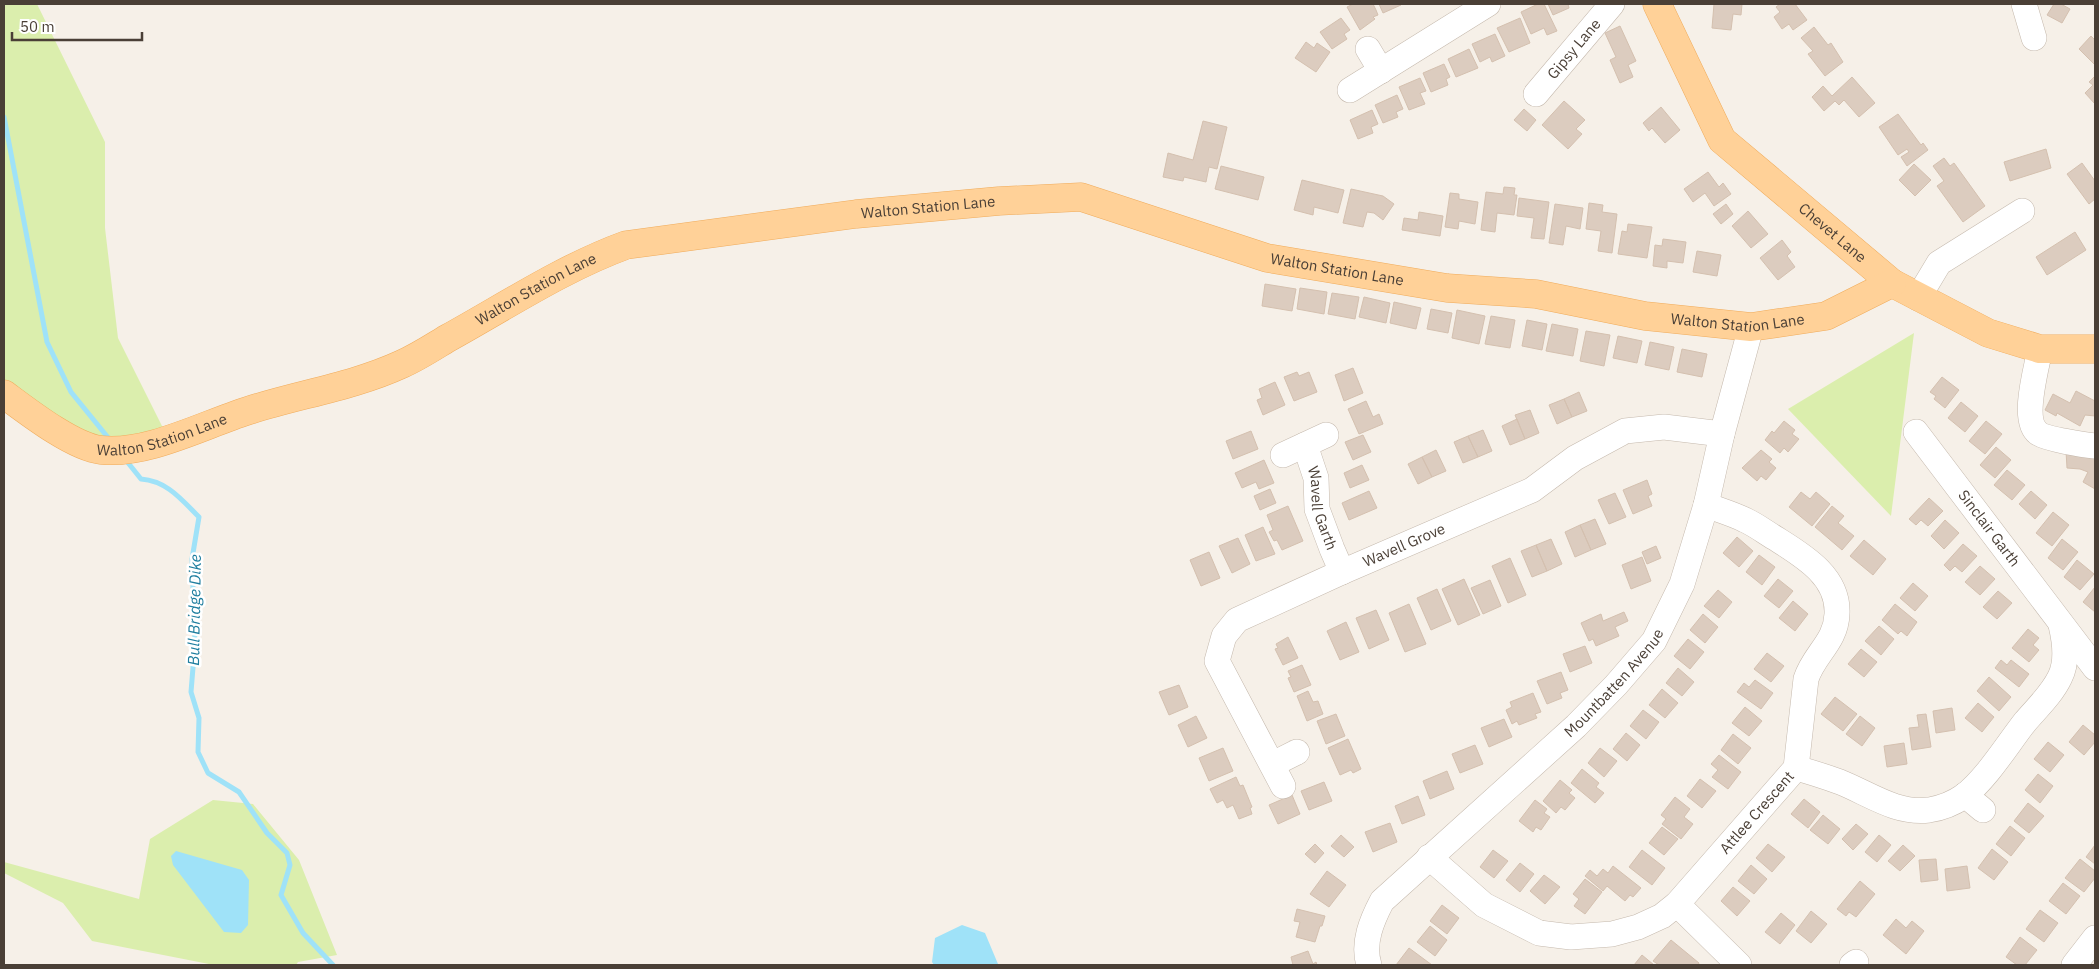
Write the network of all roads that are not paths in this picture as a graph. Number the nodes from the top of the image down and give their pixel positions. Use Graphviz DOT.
graph roads {
  1 [pos="1488,4"];
  2 [pos="1612,4"];
  3 [pos="1657,4"];
  4 [pos="2024,4"];
  5 [pos="2034,38"];
  6 [pos="1368,49"];
  7 [pos="1380,71"];
  8 [pos="1350,90"];
  9 [pos="1536,94"];
  10 [pos="2022,211"];
  11 [pos="1892,284"];
  12 [pos="1918,298"];
  13 [pos="1751,326"];
  14 [pos="2095,349"];
  15 [pos="2040,350"];
  16 [pos="4,394"];
  17 [pos="1722,434"];
  18 [pos="1916,434"];
  19 [pos="1305,445"];
  20 [pos="2095,446"];
  21 [pos="1706,505"];
  22 [pos="1342,572"];
  23 [pos="2061,625"];
  24 [pos="2095,668"];
  25 [pos="1297,752"];
  26 [pos="1796,768"];
  27 [pos="1429,857"];
  28 [pos="1677,904"];
  29 [pos="2095,938"];
  30 [pos="1369,965"];
  31 [pos="1739,965"];
  32 [pos="2074,965"];
  1 -- 7 [label="street"];
  2 -- 9 [label="street, Gipsy Lane"];
  3 -- 11 [label="main road, Chevet Lane"];
  4 -- 5 [label="street"];
  6 -- 7 [label="street"];
  7 -- 8 [label="street"];
  10 -- 12 [label="street"];
  11 -- 12 [label="main road, Chevet Lane"];
  11 -- 13 [label="main road, Walton Station Lane"];
  12 -- 15 [label="main road, Chevet Lane"];
  13 -- 16 [label="main road, Walton Station Lane"];
  13 -- 17 [label="street, Mountbatten Avenue"];
  14 -- 15 [label="main road, Chevet Lane"];
  15 -- 20 [label="street"];
  17 -- 21 [label="street, Mountbatten Avenue"];
  17 -- 22 [label="street, Wavell Grove"];
  18 -- 23 [label="street, Sinclair Garth"];
  19 -- 22 [label="street, Wavell Garth"];
  21 -- 26 [label="street, Attlee Crescent"];
  21 -- 27 [label="street, Mountbatten Avenue"];
  22 -- 25 [label="street, Wavell Grove"];
  23 -- 24 [label="street, Sinclair Garth"];
  23 -- 26 [label="street, Sinclair Garth"];
  26 -- 28 [label="street, Attlee Crescent"];
  27 -- 28 [label="street, Attlee Crescent"];
  27 -- 30 [label="street, Mountbatten Avenue"];
  28 -- 31 [label="street"];
  29 -- 32 [label="street"];
}
